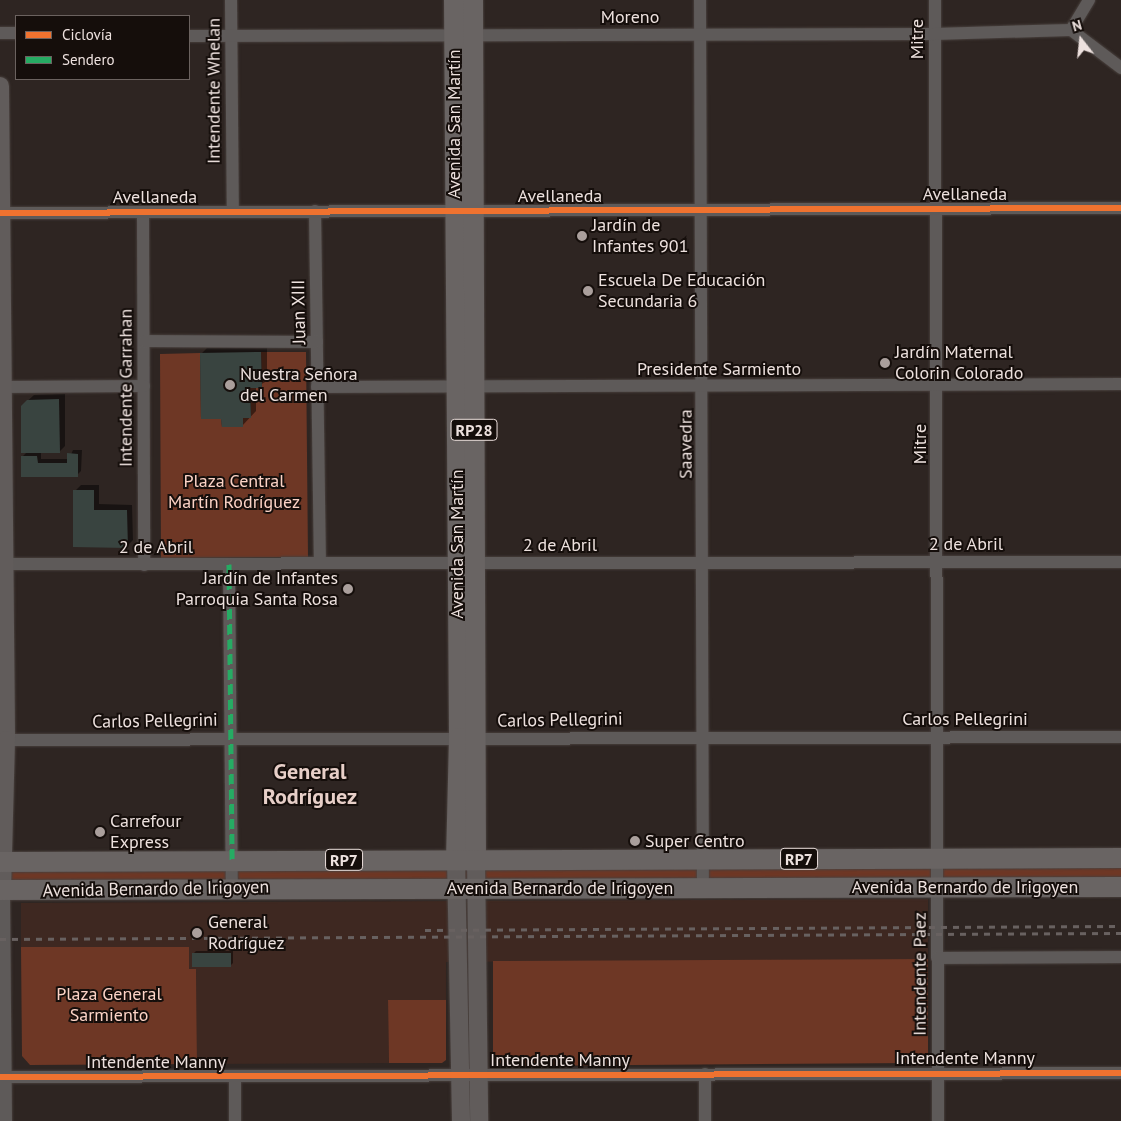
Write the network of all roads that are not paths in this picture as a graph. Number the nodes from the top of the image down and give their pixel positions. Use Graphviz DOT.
graph roads {
  1 [pos="231,0"];
  2 [pos="454,0"];
  3 [pos="472,0"];
  4 [pos="700,0"];
  5 [pos="935,0"];
  6 [pos="1089,0"];
  7 [pos="1071,30"];
  8 [pos="0,33"];
  9 [pos="15,33"];
  10 [pos="701,34"];
  11 [pos="934,34"];
  12 [pos="190,36"];
  13 [pos="464,36"];
  14 [pos="231,37"];
  15 [pos="1121,68"];
  16 [pos="0,86"];
  17 [pos="1121,208"];
  18 [pos="936,209"];
  19 [pos="700,210"];
  20 [pos="233,211"];
  21 [pos="315,211"];
  22 [pos="464,211"];
  23 [pos="143,212"];
  24 [pos="2,213"];
  25 [pos="144,341"];
  26 [pos="317,342"];
  27 [pos="1121,384"];
  28 [pos="938,385"];
  29 [pos="144,386"];
  30 [pos="465,386"];
  31 [pos="2,387"];
  32 [pos="317,387"];
  33 [pos="703,387"];
  34 [pos="938,561"];
  35 [pos="703,562"];
  36 [pos="1121,562"];
  37 [pos="320,563"];
  38 [pos="465,563"];
  39 [pos="2,564"];
  40 [pos="229,564"];
  41 [pos="144,565"];
  42 [pos="702,736"];
  43 [pos="938,737"];
  44 [pos="1121,737"];
  45 [pos="229,738"];
  46 [pos="466,738"];
  47 [pos="3,740"];
  48 [pos="1121,858"];
  49 [pos="466,859"];
  50 [pos="704,859"];
  51 [pos="936,859"];
  52 [pos="232,861"];
  53 [pos="2,862"];
  54 [pos="468,887"];
  55 [pos="938,887"];
  56 [pos="1121,887"];
  57 [pos="232,888"];
  58 [pos="703,888"];
  59 [pos="1,890"];
  60 [pos="468,938"];
  61 [pos="1121,957"];
  62 [pos="1,958"];
  63 [pos="937,958"];
  64 [pos="938,1073"];
  65 [pos="1121,1073"];
  66 [pos="705,1074"];
  67 [pos="461,1075"];
  68 [pos="479,1075"];
  69 [pos="2,1077"];
  70 [pos="234,1077"];
  71 [pos="2,1104"];
  72 [pos="4,1121"];
  73 [pos="235,1121"];
  74 [pos="461,1121"];
  75 [pos="479,1121"];
  76 [pos="705,1121"];
  77 [pos="938,1121"];
  1 -- 14 [label="street, Intendente Whelan"];
  2 -- 13 [label="main road, Avenida San Martín / RP28"];
  3 -- 13 [label="main road, Avenida San Martín / RP28"];
  4 -- 10 [label="street, Saavedra"];
  5 -- 11 [label="street, Mitre"];
  6 -- 7 [label="street"];
  7 -- 11 [label="street, Moreno"];
  7 -- 15 [label="street"];
  8 -- 9 [label="street"];
  10 -- 11 [label="street, Moreno"];
  10 -- 13 [label="street, Moreno"];
  10 -- 19 [label="street, Saavedra"];
  11 -- 18 [label="street, Mitre"];
  12 -- 14 [label="street, Moreno"];
  13 -- 14 [label="street, Moreno"];
  13 -- 22 [label="main road, Avenida San Martín / RP28"];
  14 -- 20 [label="street, Intendente Whelan"];
  16 -- 24 [label="main road"];
  17 -- 18 [label="street, Avellaneda"];
  18 -- 19 [label="street, Avellaneda"];
  18 -- 28 [label="street, Mitre"];
  19 -- 22 [label="street, Avellaneda"];
  19 -- 33 [label="street, Saavedra"];
  20 -- 21 [label="street, Avellaneda"];
  20 -- 23 [label="street, Avellaneda"];
  21 -- 22 [label="street, Avellaneda"];
  21 -- 26 [label="street, Juan XIII"];
  22 -- 30 [label="main road, Avenida San Martín / RP28"];
  23 -- 24 [label="street, Avellaneda"];
  23 -- 25 [label="street, Intendente Garrahan"];
  24 -- 31 [label="main road"];
  25 -- 26 [label="street"];
  25 -- 29 [label="street, Intendente Garrahan"];
  26 -- 32 [label="street, Juan XIII"];
  27 -- 28 [label="street, Presidente Sarmiento"];
  28 -- 33 [label="street, Presidente Sarmiento"];
  28 -- 34 [label="street, Mitre"];
  29 -- 31 [label="street"];
  29 -- 41 [label="street, Intendente Garrahan"];
  30 -- 32 [label="street, Presidente Sarmiento"];
  30 -- 33 [label="street, Presidente Sarmiento"];
  30 -- 38 [label="main road, Avenida San Martín / RP28"];
  31 -- 39 [label="main road"];
  32 -- 37 [label="street, Juan XIII"];
  33 -- 35 [label="street, Saavedra"];
  34 -- 35 [label="street, 2 de Abril"];
  34 -- 36 [label="street, 2 de Abril"];
  34 -- 43 [label="street, Mitre"];
  35 -- 38 [label="street, 2 de Abril"];
  35 -- 42 [label="street, Saavedra"];
  37 -- 38 [label="street, 2 de Abril"];
  37 -- 40 [label="street, 2 de Abril"];
  38 -- 46 [label="main road, Avenida San Martín / RP28"];
  39 -- 41 [label="street, 2 de Abril"];
  39 -- 47 [label="main road"];
  40 -- 41 [label="street, 2 de Abril"];
  40 -- 45 [label="street"];
  42 -- 43 [label="street, Carlos Pellegrini"];
  42 -- 46 [label="street, Carlos Pellegrini"];
  42 -- 50 [label="street, Saavedra"];
  43 -- 44 [label="street, Carlos Pellegrini"];
  43 -- 51 [label="street, Mitre"];
  45 -- 46 [label="street, Carlos Pellegrini"];
  45 -- 47 [label="street, Carlos Pellegrini"];
  45 -- 52 [label="street"];
  46 -- 49 [label="main road, Avenida San Martín / RP28"];
  47 -- 53 [label="main road"];
  48 -- 51 [label="main road, Avenida Bernardo de Irigoyen / RP7"];
  49 -- 50 [label="main road, Avenida Bernardo de Irigoyen / RP7"];
  49 -- 52 [label="main road, Avenida Bernardo de Irigoyen / RP7"];
  49 -- 54 [label="main road, Avenida San Martín / RP28"];
  50 -- 51 [label="main road, Avenida Bernardo de Irigoyen / RP7"];
  50 -- 58 [label="street, Saavedra"];
  51 -- 55 [label="street, Mitre"];
  52 -- 53 [label="main road, Avenida Bernardo de Irigoyen / RP7"];
  52 -- 57 [label="street"];
  53 -- 59 [label="main road"];
  54 -- 57 [label="main road, Avenida Bernardo de Irigoyen / RP7"];
  54 -- 58 [label="main road, Avenida Bernardo de Irigoyen / RP7"];
  54 -- 60 [label="main road, Avenida San Martín / RP28"];
  55 -- 56 [label="main road, Avenida Bernardo de Irigoyen / RP7"];
  55 -- 58 [label="main road, Avenida Bernardo de Irigoyen / RP7"];
  55 -- 63 [label="street, Intendente Paez"];
  57 -- 59 [label="main road, Avenida Bernardo de Irigoyen / RP7"];
  59 -- 62 [label="street"];
  60 -- 67 [label="main road, RP28"];
  60 -- 68 [label="main road, RP28"];
  61 -- 63 [label="street"];
  62 -- 69 [label="street"];
  63 -- 64 [label="street, Intendente Paez"];
  64 -- 65 [label="street, Intendente Manny"];
  64 -- 66 [label="street, Intendente Manny"];
  64 -- 77 [label="street, Intendente Paez"];
  66 -- 68 [label="street, Intendente Manny"];
  66 -- 76 [label="street"];
  67 -- 68 [label="street, Intendente Manny"];
  67 -- 70 [label="street, Intendente Manny"];
  67 -- 74 [label="main road, RP28"];
  68 -- 75 [label="main road, RP28"];
  69 -- 70 [label="street, Intendente Manny"];
  69 -- 71 [label="street"];
  70 -- 73 [label="street"];
  71 -- 72 [label="street"];
}
